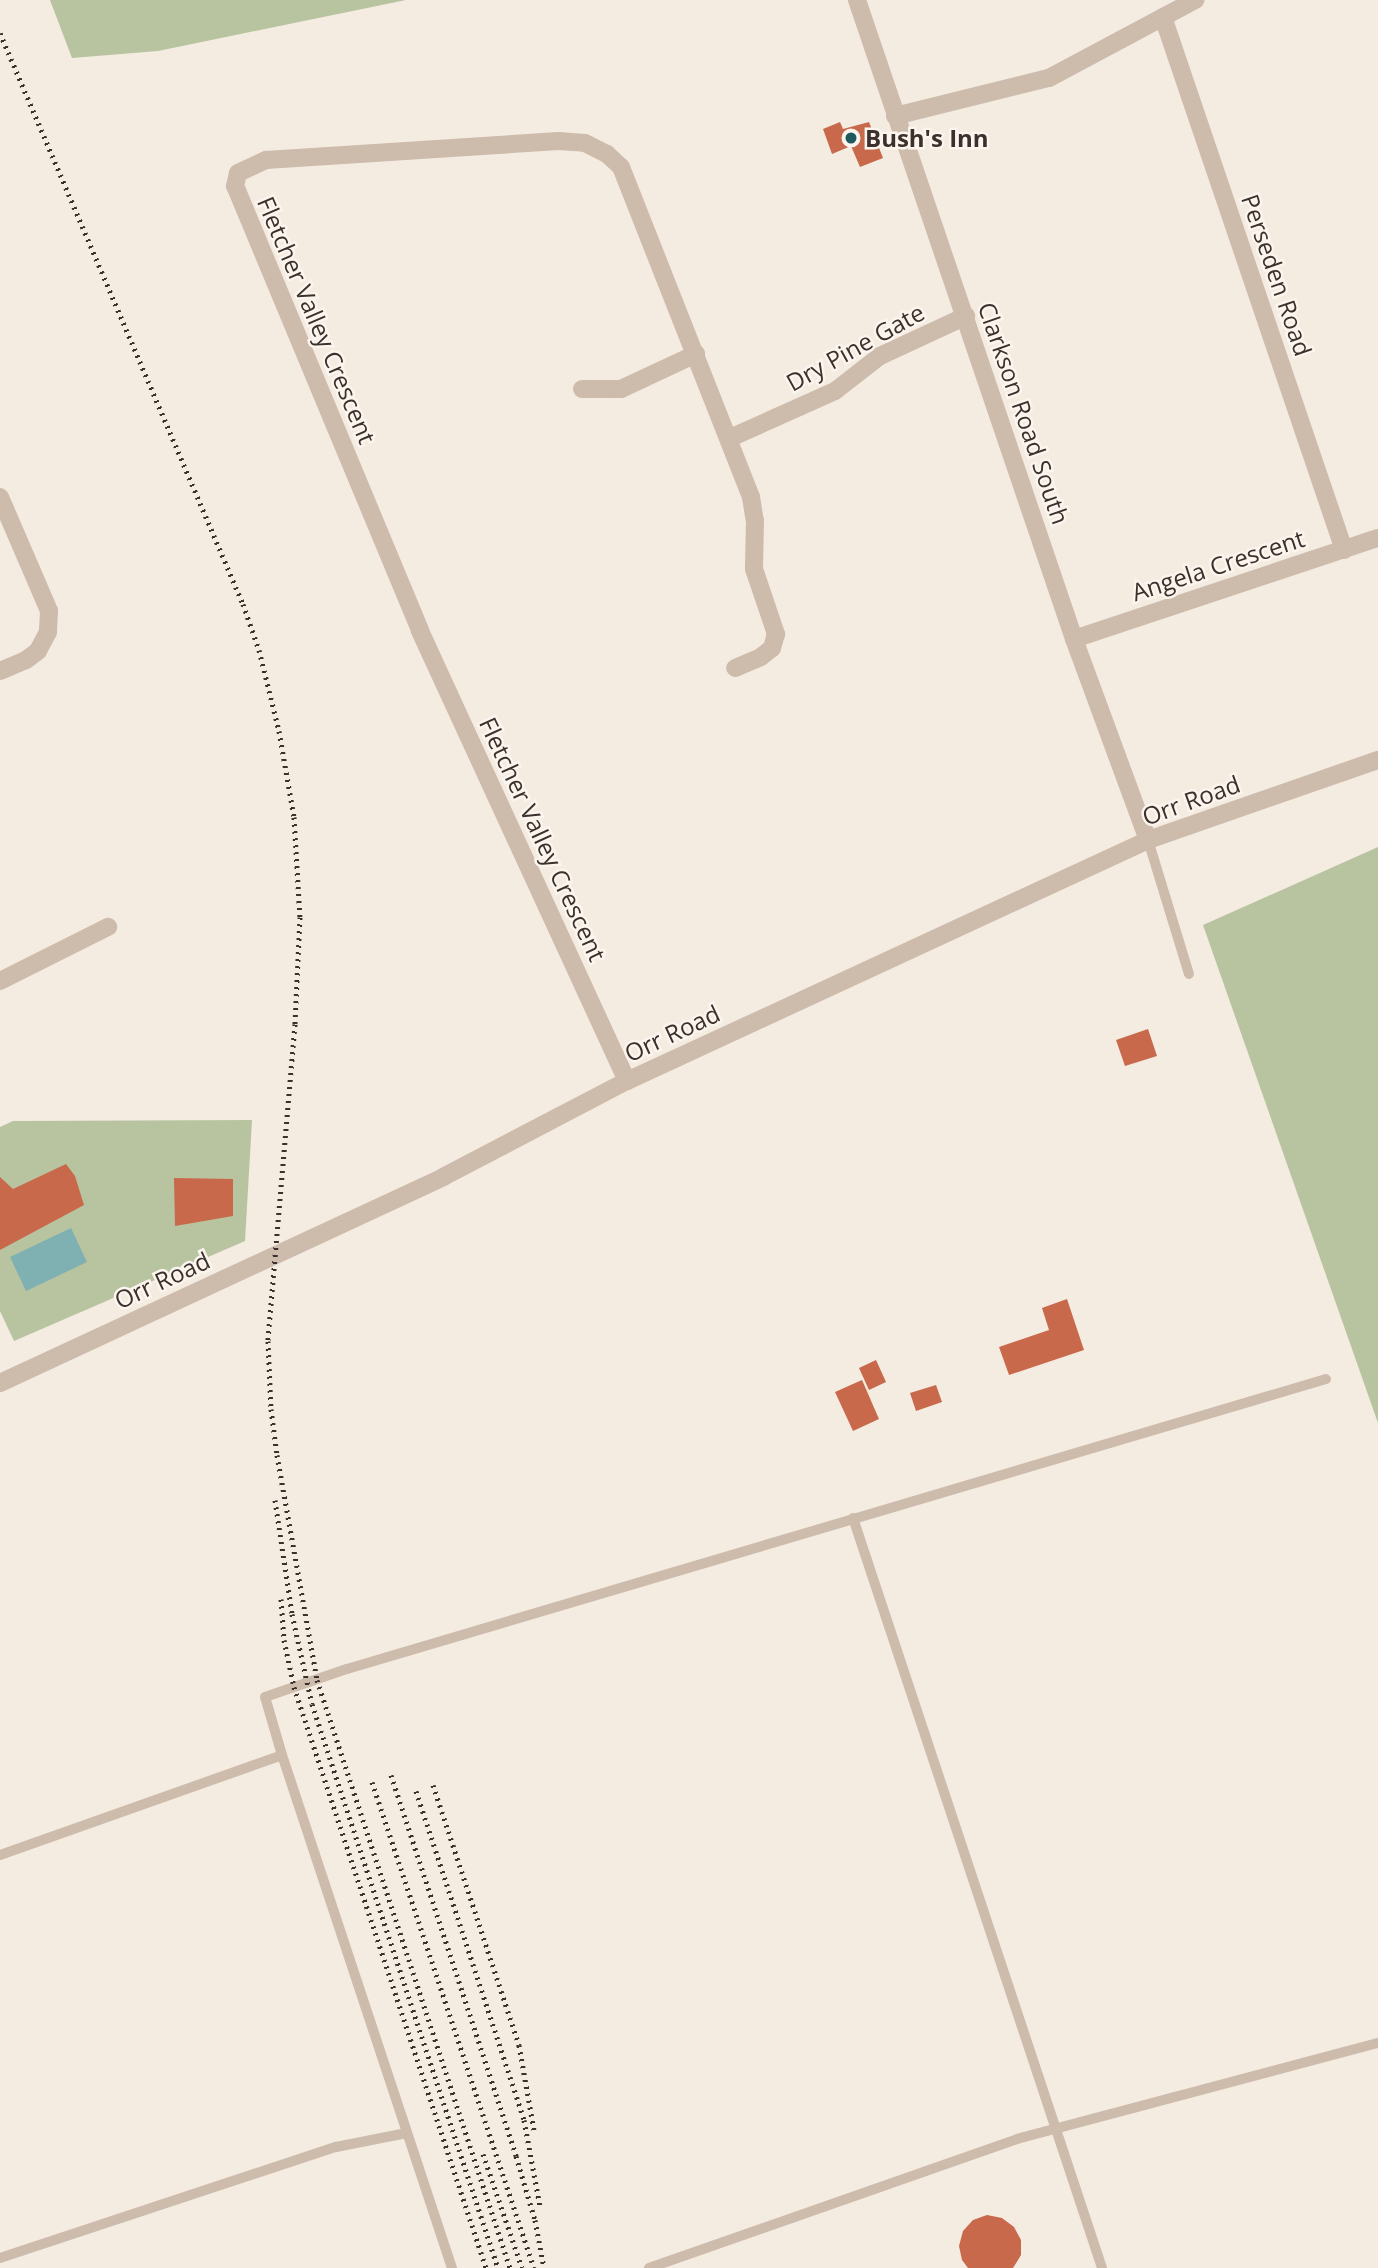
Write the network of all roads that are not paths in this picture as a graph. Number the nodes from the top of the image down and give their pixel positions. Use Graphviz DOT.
graph roads {
  1 [pos="857,0"];
  2 [pos="1195,0"];
  3 [pos="1163,17"];
  4 [pos="895,116"];
  5 [pos="966,316"];
  6 [pos="696,354"];
  7 [pos="582,389"];
  8 [pos="730,438"];
  9 [pos="0,497"];
  10 [pos="1378,538"];
  11 [pos="1344,550"];
  12 [pos="1074,639"];
  13 [pos="735,668"];
  14 [pos="0,671"];
  15 [pos="1378,760"];
  16 [pos="1148,840"];
  17 [pos="107,927"];
  18 [pos="1189,974"];
  19 [pos="0,981"];
  20 [pos="627,1081"];
  21 [pos="1326,1378"];
  22 [pos="1,1379"];
  23 [pos="853,1518"];
  24 [pos="282,1755"];
  25 [pos="0,1855"];
  26 [pos="1378,2043"];
  27 [pos="1055,2132"];
  28 [pos="407,2133"];
  29 [pos="0,2258"];
  30 [pos="452,2268"];
  31 [pos="649,2268"];
  32 [pos="1102,2268"];
  1 -- 4 [label="street, Clarkson Road South"];
  2 -- 3 [label="street"];
  3 -- 4 [label="street"];
  3 -- 11 [label="street, Perseden Road"];
  4 -- 5 [label="street, Clarkson Road South"];
  5 -- 8 [label="street, Dry Pine Gate"];
  5 -- 12 [label="street, Clarkson Road South"];
  6 -- 7 [label="street"];
  6 -- 8 [label="street, Fletcher Valley Crescent"];
  6 -- 20 [label="street, Fletcher Valley Crescent"];
  8 -- 13 [label="street, Fletcher Valley Crescent"];
  9 -- 14 [label="street"];
  10 -- 11 [label="street, Angela Crescent"];
  11 -- 12 [label="street, Angela Crescent"];
  12 -- 16 [label="street, Clarkson Road South"];
  15 -- 16 [label="street, Orr Road"];
  16 -- 18 [label="lane"];
  16 -- 20 [label="street, Orr Road"];
  17 -- 19 [label="street"];
  20 -- 22 [label="street, Orr Road"];
  21 -- 23 [label="lane"];
  23 -- 24 [label="lane"];
  23 -- 27 [label="lane"];
  24 -- 25 [label="lane"];
  24 -- 28 [label="lane"];
  26 -- 27 [label="lane"];
  27 -- 31 [label="lane"];
  27 -- 32 [label="lane"];
  28 -- 29 [label="lane"];
  28 -- 30 [label="lane"];
}
